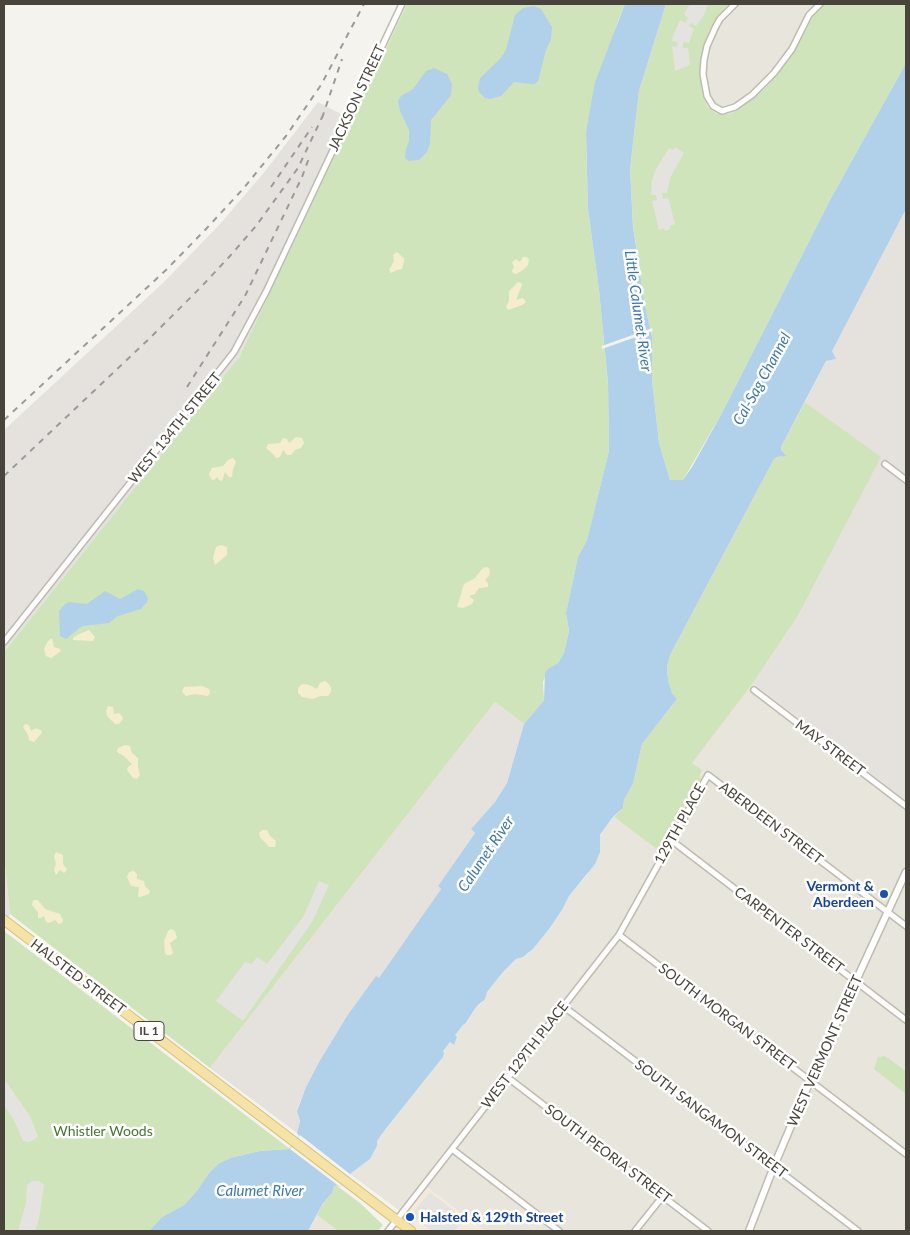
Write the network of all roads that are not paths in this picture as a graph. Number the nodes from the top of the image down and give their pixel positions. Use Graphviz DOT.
graph roads {
  1 [pos="402,4"];
  2 [pos="734,4"];
  3 [pos="820,4"];
  4 [pos="312,192"];
  5 [pos="884,464"];
  6 [pos="906,480"];
  7 [pos="4,642"];
  8 [pos="754,690"];
  9 [pos="708,775"];
  10 [pos="906,806"];
  11 [pos="671,840"];
  12 [pos="653,872"];
  13 [pos="906,872"];
  14 [pos="888,913"];
  15 [pos="4,920"];
  16 [pos="906,926"];
  17 [pos="619,934"];
  18 [pos="856,981"];
  19 [pos="563,1006"];
  20 [pos="906,1020"];
  21 [pos="507,1077"];
  22 [pos="810,1081"];
  23 [pos="452,1149"];
  24 [pos="906,1154"];
  25 [pos="774,1166"];
  26 [pos="663,1196"];
  27 [pos="397,1220"];
  28 [pos="388,1231"];
  29 [pos="411,1231"];
  30 [pos="559,1231"];
  31 [pos="635,1231"];
  32 [pos="708,1231"];
  33 [pos="749,1231"];
  34 [pos="858,1231"];
  1 -- 4 [label="street, JACKSON STREET"];
  2 -- 3 [label="street"];
  4 -- 7 [label="street, WEST 134TH STREET"];
  5 -- 6 [label="street"];
  8 -- 10 [label="street, MAY STREET"];
  9 -- 11 [label="street, 129TH PLACE"];
  9 -- 14 [label="street, ABERDEEN STREET"];
  11 -- 12 [label="street, 129TH PLACE"];
  11 -- 18 [label="street, CARPENTER STREET"];
  12 -- 17 [label="street, WEST 129TH PLACE"];
  13 -- 14 [label="street, WEST VERMONT STREET"];
  14 -- 16 [label="street, ABERDEEN STREET"];
  14 -- 18 [label="street, WEST VERMONT STREET"];
  15 -- 27 [label="main road, HALSTED STREET / IL 1"];
  17 -- 19 [label="street, WEST 129TH PLACE"];
  17 -- 22 [label="street, SOUTH MORGAN STREET"];
  18 -- 20 [label="street, CARPENTER STREET"];
  18 -- 22 [label="street, WEST VERMONT STREET"];
  19 -- 21 [label="street, WEST 129TH PLACE"];
  19 -- 25 [label="street, SOUTH SANGAMON STREET"];
  21 -- 23 [label="street, WEST 129TH PLACE"];
  21 -- 26 [label="street, SOUTH PEORIA STREET"];
  22 -- 24 [label="street, SOUTH MORGAN STREET"];
  22 -- 25 [label="street, WEST VERMONT STREET"];
  23 -- 27 [label="street, WEST 129TH PLACE"];
  23 -- 30 [label="street"];
  25 -- 33 [label="street, WEST VERMONT STREET"];
  25 -- 34 [label="street, SOUTH SANGAMON STREET"];
  26 -- 31 [label="street"];
  26 -- 32 [label="street, SOUTH PEORIA STREET"];
  27 -- 28 [label="street, WEST 129TH PLACE"];
  27 -- 29 [label="main road, IL 1"];
}
